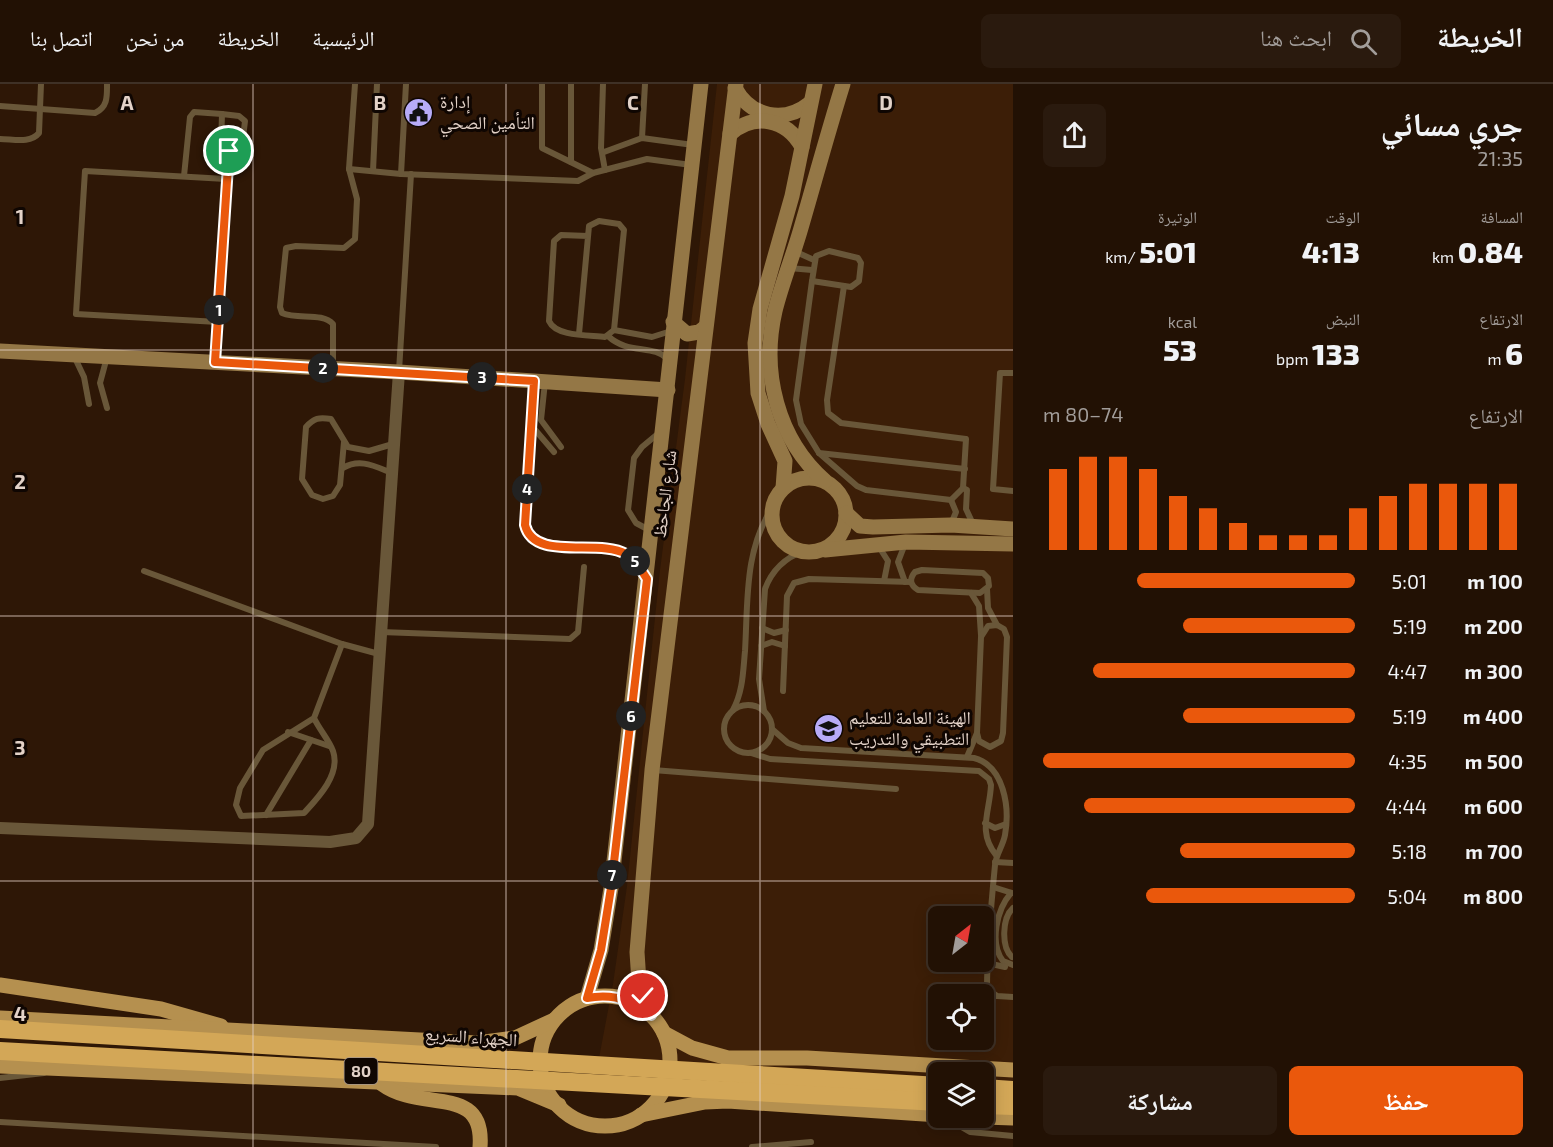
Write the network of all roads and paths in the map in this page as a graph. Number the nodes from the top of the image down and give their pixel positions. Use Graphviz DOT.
graph roads {
  1 [pos="41,84"];
  2 [pos="107,84"];
  3 [pos="355,84"];
  4 [pos="377,84"];
  5 [pos="406,84"];
  6 [pos="542,84"];
  7 [pos="571,84"];
  8 [pos="603,84"];
  9 [pos="645,84"];
  10 [pos="701,84"];
  11 [pos="815,84"];
  12 [pos="843,84"];
  13 [pos="736,86"];
  14 [pos="810,103"];
  15 [pos="0,106"];
  16 [pos="39,109"];
  17 [pos="222,114"];
  18 [pos="730,134"];
  19 [pos="642,138"];
  20 [pos="0,139"];
  21 [pos="694,145"];
  22 [pos="802,147"];
  23 [pos="229,151"];
  24 [pos="604,152"];
  25 [pos="571,162"];
  26 [pos="691,165"];
  27 [pos="349,169"];
  28 [pos="605,170"];
  29 [pos="373,171"];
  30 [pos="593,173"];
  31 [pos="401,174"];
  32 [pos="411,174"];
  33 [pos="184,176"];
  34 [pos="226,179"];
  35 [pos="588,236"];
  36 [pos="794,251"];
  37 [pos="814,260"];
  38 [pos="788,268"];
  39 [pos="812,270"];
  40 [pos="812,281"];
  41 [pos="844,286"];
  42 [pos="218,322"];
  43 [pos="673,326"];
  44 [pos="704,328"];
  45 [pos="614,330"];
  46 [pos="579,334"];
  47 [pos="608,336"];
  48 [pos="0,351"];
  49 [pos="72,353"];
  50 [pos="108,355"];
  51 [pos="215,362"];
  52 [pos="670,363"];
  53 [pos="333,369"];
  54 [pos="399,372"];
  55 [pos="1013,373"];
  56 [pos="539,381"];
  57 [pos="668,390"];
  58 [pos="89,404"];
  59 [pos="107,408"];
  60 [pos="531,425"];
  61 [pos="660,432"];
  62 [pos="344,442"];
  63 [pos="394,444"];
  64 [pos="561,447"];
  65 [pos="554,452"];
  66 [pos="819,453"];
  67 [pos="343,468"];
  68 [pos="965,469"];
  69 [pos="392,473"];
  70 [pos="825,482"];
  71 [pos="963,488"];
  72 [pos="783,489"];
  73 [pos="1013,491"];
  74 [pos="951,500"];
  75 [pos="773,507"];
  76 [pos="846,513"];
  77 [pos="951,525"];
  78 [pos="975,527"];
  79 [pos="1013,529"];
  80 [pos="651,531"];
  81 [pos="906,542"];
  82 [pos="876,544"];
  83 [pos="1013,544"];
  84 [pos="811,551"];
  85 [pos="584,567"];
  86 [pos="144,571"];
  87 [pos="647,579"];
  88 [pos="884,581"];
  89 [pos="908,582"];
  90 [pos="987,589"];
  91 [pos="971,593"];
  92 [pos="997,625"];
  93 [pos="762,628"];
  94 [pos="786,630"];
  95 [pos="380,632"];
  96 [pos="981,637"];
  97 [pos="342,644"];
  98 [pos="761,646"];
  99 [pos="785,646"];
  100 [pos="379,654"];
  101 [pos="783,691"];
  102 [pos="733,710"];
  103 [pos="764,711"];
  104 [pos="314,718"];
  105 [pos="772,729"];
  106 [pos="288,732"];
  107 [pos="977,733"];
  108 [pos="312,740"];
  109 [pos="329,746"];
  110 [pos="751,753"];
  111 [pos="967,757"];
  112 [pos="652,770"];
  113 [pos="896,789"];
  114 [pos="266,815"];
  115 [pos="985,823"];
  116 [pos="1006,824"];
  117 [pos="0,828"];
  118 [pos="996,858"];
  119 [pos="1013,863"];
  120 [pos="993,887"];
  121 [pos="1012,893"];
  122 [pos="992,906"];
  123 [pos="1013,908"];
  124 [pos="1012,957"];
  125 [pos="994,965"];
  126 [pos="1013,965"];
  127 [pos="1005,967"];
  128 [pos="987,972"];
  129 [pos="0,985"];
  130 [pos="1013,997"];
  131 [pos="587,998"];
  132 [pos="651,1015"];
  133 [pos="0,1018"];
  134 [pos="555,1020"];
  135 [pos="0,1029"];
  136 [pos="238,1033"];
  137 [pos="664,1033"];
  138 [pos="0,1051"];
  139 [pos="0,1066"];
  140 [pos="59,1067"];
  141 [pos="1013,1070"];
  142 [pos="0,1078"];
  143 [pos="380,1082"];
  144 [pos="928,1085"];
  145 [pos="994,1089"];
  146 [pos="1013,1090"];
  147 [pos="928,1101"];
  148 [pos="559,1105"];
  149 [pos="994,1105"];
  150 [pos="1013,1106"];
  151 [pos="928,1114"];
  152 [pos="641,1115"];
  153 [pos="994,1117"];
  154 [pos="1013,1118"];
  155 [pos="0,1122"];
  156 [pos="963,1128"];
  157 [pos="1013,1136"];
  158 [pos="811,1142"];
  159 [pos="436,1147"];
  160 [pos="480,1147"];
  161 [pos="752,1147"];
  1 -- 16 [label="lane"];
  2 -- 16 [label="lane"];
  3 -- 27 [label="lane"];
  4 -- 29 [label="lane"];
  5 -- 31 [label="lane"];
  6 -- 25 [label="lane"];
  7 -- 25 [label="lane"];
  8 -- 24 [label="lane"];
  9 -- 19 [label="lane"];
  10 -- 21 [label="street, شارع الجاحظ"];
  11 -- 14 [label="street"];
  12 -- 36 [label="street"];
  13 -- 14 [label="street"];
  13 -- 18 [label="street, شارع الجاحظ"];
  14 -- 22 [label="street"];
  15 -- 16 [label="lane"];
  16 -- 20 [label="lane"];
  17 -- 23 [label="lane"];
  17 -- 23 [label="lane"];
  17 -- 33 [label="lane"];
  18 -- 22 [label="street"];
  18 -- 44 [label="street, شارع الجاحظ"];
  19 -- 21 [label="lane"];
  19 -- 24 [label="lane"];
  21 -- 26 [label="street, شارع الجاحظ"];
  22 -- 72 [label="street"];
  23 -- 34 [label="lane"];
  24 -- 28 [label="lane"];
  25 -- 30 [label="lane"];
  26 -- 28 [label="lane"];
  26 -- 43 [label="street, شارع الجاحظ"];
  27 -- 29 [label="lane"];
  27 -- 53 [label="lane"];
  28 -- 30 [label="lane"];
  29 -- 31 [label="lane"];
  30 -- 32 [label="lane"];
  31 -- 32 [label="lane"];
  32 -- 54 [label="lane"];
  33 -- 34 [label="lane"];
  33 -- 42 [label="lane"];
  34 -- 42 [label="lane"];
  35 -- 45 [label="lane"];
  35 -- 46 [label="lane"];
  35 -- 46 [label="lane"];
  36 -- 37 [label="lane"];
  36 -- 38 [label="street"];
  37 -- 39 [label="lane"];
  37 -- 41 [label="lane"];
  38 -- 39 [label="lane"];
  38 -- 70 [label="street"];
  39 -- 40 [label="lane"];
  40 -- 41 [label="lane"];
  40 -- 66 [label="lane"];
  41 -- 68 [label="lane"];
  42 -- 51 [label="lane"];
  43 -- 44 [label="street"];
  43 -- 45 [label="lane"];
  43 -- 52 [label="street, شارع الجاحظ"];
  44 -- 112 [label="street, شارع الجاحظ"];
  45 -- 47 [label="lane"];
  46 -- 47 [label="lane"];
  47 -- 52 [label="lane"];
  48 -- 49 [label="street"];
  49 -- 50 [label="street"];
  49 -- 58 [label="lane"];
  50 -- 51 [label="street"];
  50 -- 59 [label="lane"];
  51 -- 53 [label="street"];
  52 -- 57 [label="street, شارع الجاحظ"];
  53 -- 54 [label="street"];
  54 -- 56 [label="street"];
  54 -- 63 [label="street"];
  55 -- 73 [label="lane"];
  56 -- 57 [label="street"];
  56 -- 60 [label="lane"];
  56 -- 64 [label="lane"];
  57 -- 61 [label="street, شارع الجاحظ"];
  60 -- 65 [label="lane"];
  60 -- 87 [label="lane"];
  61 -- 80 [label="street, شارع الجاحظ"];
  61 -- 80 [label="lane"];
  62 -- 63 [label="lane"];
  62 -- 67 [label="lane"];
  62 -- 67 [label="lane"];
  63 -- 69 [label="street"];
  66 -- 68 [label="lane"];
  66 -- 74 [label="lane"];
  67 -- 69 [label="lane"];
  68 -- 71 [label="lane"];
  69 -- 95 [label="street"];
  70 -- 72 [label="street"];
  70 -- 76 [label="street"];
  71 -- 74 [label="lane"];
  71 -- 78 [label="lane"];
  72 -- 75 [label="street"];
  74 -- 77 [label="lane"];
  75 -- 84 [label="street"];
  75 -- 102 [label="lane"];
  76 -- 77 [label="street"];
  76 -- 84 [label="street"];
  77 -- 78 [label="street"];
  78 -- 79 [label="street"];
  80 -- 87 [label="street, شارع الجاحظ"];
  81 -- 82 [label="street"];
  81 -- 83 [label="street"];
  81 -- 89 [label="lane"];
  82 -- 84 [label="street"];
  82 -- 88 [label="lane"];
  84 -- 93 [label="lane"];
  85 -- 95 [label="lane"];
  86 -- 97 [label="lane"];
  87 -- 131 [label="street, شارع الجاحظ"];
  88 -- 89 [label="lane"];
  88 -- 94 [label="lane"];
  89 -- 90 [label="lane"];
  89 -- 91 [label="lane"];
  90 -- 91 [label="lane"];
  90 -- 92 [label="lane"];
  91 -- 96 [label="lane"];
  92 -- 96 [label="lane"];
  92 -- 107 [label="lane"];
  93 -- 94 [label="lane"];
  93 -- 98 [label="lane"];
  94 -- 99 [label="lane"];
  95 -- 100 [label="street"];
  96 -- 107 [label="lane"];
  97 -- 100 [label="lane"];
  97 -- 104 [label="lane"];
  98 -- 99 [label="lane"];
  98 -- 103 [label="lane"];
  99 -- 101 [label="lane"];
  100 -- 117 [label="street"];
  102 -- 103 [label="lane"];
  102 -- 110 [label="lane"];
  103 -- 105 [label="lane"];
  104 -- 106 [label="lane"];
  104 -- 109 [label="lane"];
  105 -- 110 [label="lane"];
  105 -- 111 [label="lane"];
  106 -- 108 [label="lane"];
  106 -- 114 [label="lane"];
  107 -- 111 [label="lane"];
  108 -- 109 [label="lane"];
  108 -- 114 [label="lane"];
  109 -- 114 [label="lane"];
  110 -- 115 [label="lane"];
  111 -- 116 [label="lane"];
  112 -- 113 [label="lane"];
  112 -- 132 [label="street, شارع الجاحظ"];
  115 -- 116 [label="lane"];
  115 -- 118 [label="lane"];
  116 -- 118 [label="lane"];
  118 -- 119 [label="lane"];
  118 -- 120 [label="lane"];
  120 -- 121 [label="lane"];
  120 -- 122 [label="lane"];
  121 -- 126 [label="lane"];
  123 -- 124 [label="lane"];
  125 -- 127 [label="lane"];
  128 -- 130 [label="lane"];
  129 -- 136 [label="main road"];
  131 -- 132 [label="main road"];
  131 -- 134 [label="main road"];
  132 -- 137 [label="main road"];
  133 -- 136 [label="main road, الجهراء السريع"];
  134 -- 136 [label="main road, الجهراء السريع"];
  134 -- 148 [label="main road"];
  135 -- 144 [label="highway, الجهراء السريع / 80"];
  137 -- 141 [label="main road"];
  137 -- 152 [label="main road"];
  138 -- 147 [label="highway, 80"];
  139 -- 140 [label="main road"];
  140 -- 142 [label="lane"];
  140 -- 143 [label="main road"];
  143 -- 148 [label="main road"];
  143 -- 160 [label="main road"];
  145 -- 146 [label="highway"];
  148 -- 152 [label="main road"];
  149 -- 150 [label="highway"];
  151 -- 152 [label="main road"];
  153 -- 154 [label="main road"];
  155 -- 159 [label="lane"];
  156 -- 157 [label="lane"];
  158 -- 161 [label="lane"];
}
